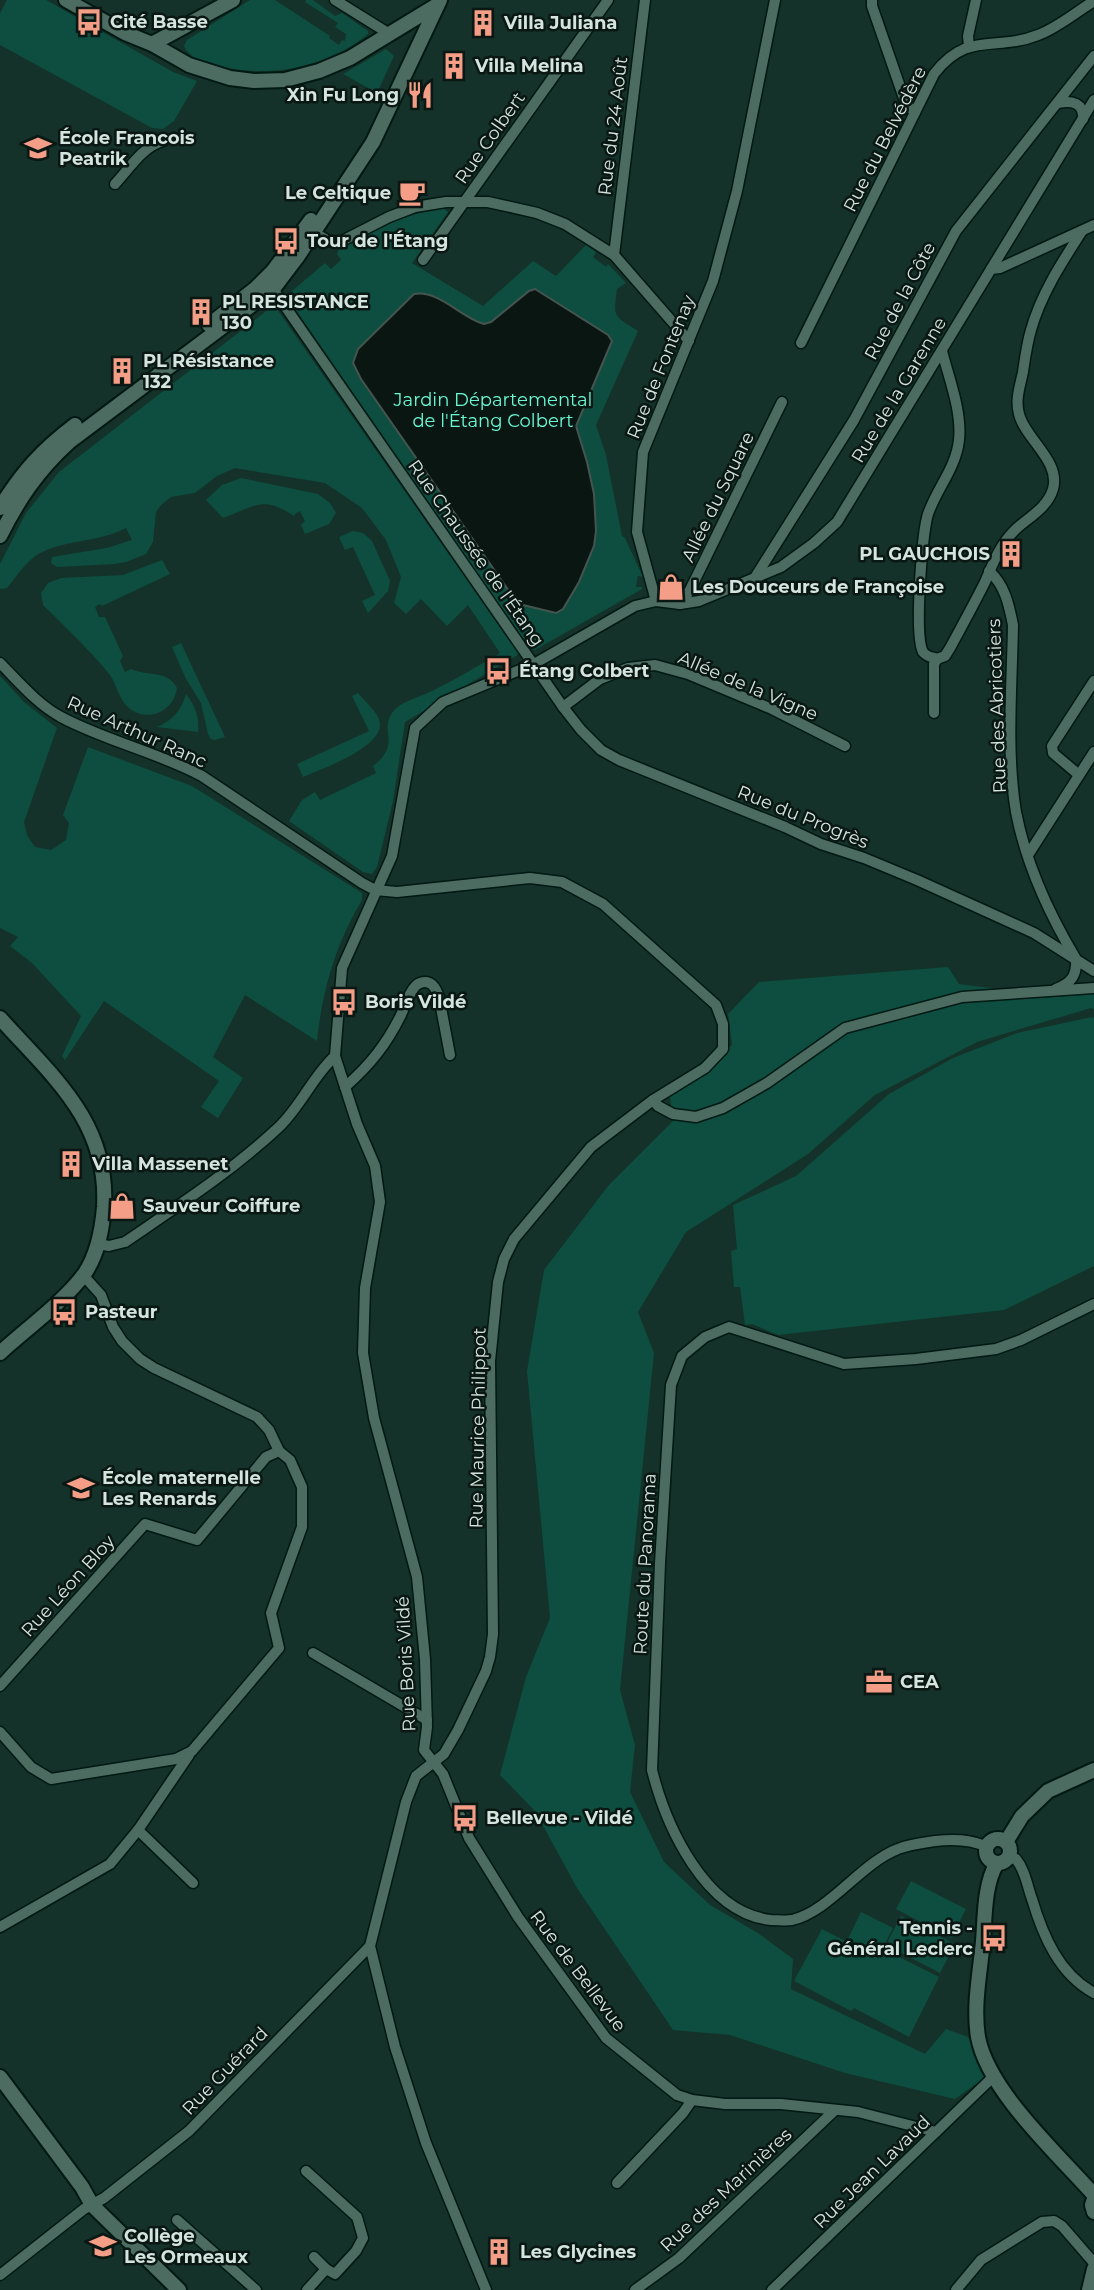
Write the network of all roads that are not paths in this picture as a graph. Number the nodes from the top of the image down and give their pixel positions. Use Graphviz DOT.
graph roads {
  1 [pos="66,0"];
  2 [pos="233,0"];
  3 [pos="335,0"];
  4 [pos="608,0"];
  5 [pos="645,0"];
  6 [pos="775,0"];
  7 [pos="872,0"];
  8 [pos="976,0"];
  9 [pos="1094,1"];
  10 [pos="438,3"];
  11 [pos="388,33"];
  12 [pos="152,44"];
  13 [pos="969,46"];
  14 [pos="1094,56"];
  15 [pos="1094,100"];
  16 [pos="1059,103"];
  17 [pos="915,112"];
  18 [pos="387,113"];
  19 [pos="1083,120"];
  20 [pos="163,141"];
  21 [pos="115,184"];
  22 [pos="464,201"];
  23 [pos="1094,225"];
  24 [pos="1082,231"];
  25 [pos="313,232"];
  26 [pos="299,236"];
  27 [pos="614,255"];
  28 [pos="423,260"];
  29 [pos="991,269"];
  30 [pos="273,271"];
  31 [pos="273,289"];
  32 [pos="689,341"];
  33 [pos="801,343"];
  34 [pos="942,351"];
  35 [pos="782,402"];
  36 [pos="0,508"];
  37 [pos="0,536"];
  38 [pos="989,571"];
  39 [pos="756,576"];
  40 [pos="656,601"];
  41 [pos="680,604"];
  42 [pos="937,659"];
  43 [pos="0,663"];
  44 [pos="534,664"];
  45 [pos="1094,681"];
  46 [pos="563,707"];
  47 [pos="934,713"];
  48 [pos="845,746"];
  49 [pos="1094,752"];
  50 [pos="1079,775"];
  51 [pos="1028,855"];
  52 [pos="375,890"];
  53 [pos="1049,912"];
  54 [pos="1058,930"];
  55 [pos="1047,941"];
  56 [pos="1076,960"];
  57 [pos="1091,970"];
  58 [pos="1094,988"];
  59 [pos="1072,990"];
  60 [pos="1049,991"];
  61 [pos="0,1018"];
  62 [pos="450,1055"];
  63 [pos="335,1056"];
  64 [pos="345,1087"];
  65 [pos="653,1100"];
  66 [pos="98,1244"];
  67 [pos="83,1275"];
  68 [pos="1094,1304"];
  69 [pos="0,1353"];
  70 [pos="279,1451"];
  71 [pos="313,1653"];
  72 [pos="0,1686"];
  73 [pos="427,1720"];
  74 [pos="0,1732"];
  75 [pos="192,1751"];
  76 [pos="433,1763"];
  77 [pos="1094,1770"];
  78 [pos="138,1830"];
  79 [pos="1006,1842"];
  80 [pos="987,1847"];
  81 [pos="1002,1860"];
  82 [pos="193,1883"];
  83 [pos="0,1927"];
  84 [pos="370,1946"];
  85 [pos="1094,1993"];
  86 [pos="0,2077"];
  87 [pos="993,2077"];
  88 [pos="692,2100"];
  89 [pos="835,2110"];
  90 [pos="936,2132"];
  91 [pos="306,2171"];
  92 [pos="617,2183"];
  93 [pos="1094,2197"];
  94 [pos="92,2205"];
  95 [pos="1094,2212"];
  96 [pos="177,2220"];
  97 [pos="314,2257"];
  98 [pos="1094,2266"];
  99 [pos="326,2269"];
  100 [pos="0,2275"];
  101 [pos="179,2290"];
  102 [pos="256,2290"];
  103 [pos="307,2290"];
  104 [pos="486,2290"];
  105 [pos="635,2290"];
  106 [pos="772,2290"];
  107 [pos="956,2290"];
  108 [pos="1089,2290"];
  1 -- 12 [label="main road"];
  2 -- 12 [label="main road"];
  3 -- 11 [label="street"];
  4 -- 22 [label="street, Rue Colbert"];
  5 -- 27 [label="street, Rue du 24 Août"];
  6 -- 32 [label="street, Rue de Fontenay"];
  7 -- 17 [label="street"];
  8 -- 13 [label="street"];
  9 -- 13 [label="street, Rue du Belvédère"];
  10 -- 11 [label="main road"];
  10 -- 18 [label="main road"];
  11 -- 12 [label="main road"];
  13 -- 17 [label="street, Rue du Belvédère"];
  14 -- 16 [label="street, Rue de la Côte"];
  15 -- 19 [label="street, Rue de la Garenne"];
  16 -- 19 [label="street"];
  16 -- 39 [label="street, Rue de la Côte"];
  17 -- 33 [label="street, Rue du Belvédère"];
  18 -- 25 [label="main road"];
  18 -- 26 [label="main road"];
  19 -- 29 [label="street, Rue de la Garenne"];
  20 -- 21 [label="street"];
  22 -- 25 [label="street"];
  22 -- 27 [label="street"];
  22 -- 28 [label="street, Rue Colbert"];
  23 -- 24 [label="street"];
  24 -- 29 [label="street"];
  24 -- 38 [label="street"];
  25 -- 26 [label="street"];
  25 -- 31 [label="main road"];
  26 -- 30 [label="main road"];
  27 -- 32 [label="street"];
  29 -- 34 [label="street, Rue de la Garenne"];
  30 -- 31 [label="street"];
  30 -- 36 [label="main road"];
  31 -- 37 [label="main road"];
  31 -- 44 [label="street, Rue Chaussée de l'Étang"];
  32 -- 40 [label="street, Rue de Fontenay"];
  34 -- 39 [label="street, Rue de la Garenne"];
  34 -- 42 [label="street"];
  35 -- 41 [label="street, Allée du Square"];
  38 -- 42 [label="street"];
  38 -- 51 [label="street, Rue des Abricotiers"];
  39 -- 41 [label="street, Rue de la Garenne"];
  40 -- 41 [label="street, Rue de la Garenne"];
  40 -- 44 [label="street"];
  42 -- 47 [label="street"];
  43 -- 52 [label="street, Rue Arthur Ranc"];
  44 -- 46 [label="street, Rue du Progrès"];
  44 -- 52 [label="street"];
  45 -- 50 [label="street"];
  46 -- 48 [label="street, Allée de la Vigne"];
  46 -- 55 [label="street, Rue du Progrès"];
  49 -- 50 [label="street"];
  50 -- 51 [label="street"];
  51 -- 53 [label="street, Rue des Abricotiers"];
  52 -- 63 [label="street"];
  52 -- 65 [label="street, Rue Maurice Philippot"];
  53 -- 54 [label="street, Rue des Abricotiers"];
  53 -- 55 [label="street"];
  54 -- 55 [label="street"];
  54 -- 56 [label="street, Rue des Abricotiers"];
  55 -- 56 [label="street, Rue du Progrès"];
  56 -- 57 [label="street, Rue du Progrès"];
  56 -- 60 [label="street"];
  57 -- 59 [label="street"];
  58 -- 59 [label="street"];
  59 -- 60 [label="street"];
  60 -- 65 [label="street"];
  61 -- 66 [label="main road"];
  62 -- 64 [label="street"];
  63 -- 64 [label="street, Rue Boris Vildé"];
  63 -- 66 [label="street"];
  64 -- 73 [label="street, Rue Boris Vildé"];
  65 -- 76 [label="street, Rue Maurice Philippot"];
  66 -- 67 [label="main road"];
  67 -- 69 [label="main road"];
  67 -- 70 [label="street"];
  68 -- 80 [label="street, Route du Panorama"];
  70 -- 72 [label="street, Rue Léon Bloy"];
  70 -- 75 [label="street"];
  71 -- 73 [label="street"];
  73 -- 76 [label="street, Rue Boris Vildé"];
  74 -- 75 [label="street"];
  75 -- 78 [label="street"];
  76 -- 84 [label="street"];
  76 -- 88 [label="street, Rue de Bellevue"];
  77 -- 79 [label="main road"];
  78 -- 82 [label="street"];
  78 -- 83 [label="street"];
  79 -- 80 [label="main road"];
  79 -- 81 [label="main road"];
  80 -- 81 [label="main road"];
  81 -- 85 [label="street"];
  81 -- 87 [label="main road"];
  84 -- 94 [label="street, Rue Guérard"];
  84 -- 104 [label="street"];
  86 -- 94 [label="main road"];
  87 -- 90 [label="street, Rue Jean Lavaud"];
  87 -- 93 [label="main road"];
  88 -- 89 [label="street, Rue de Bellevue"];
  88 -- 92 [label="street"];
  89 -- 90 [label="street, Rue de Bellevue"];
  89 -- 105 [label="street, Rue des Marinières"];
  90 -- 106 [label="street, Rue Jean Lavaud"];
  91 -- 99 [label="street"];
  93 -- 95 [label="main road"];
  94 -- 100 [label="street, Rue Guérard"];
  94 -- 101 [label="main road"];
  96 -- 102 [label="street"];
  97 -- 99 [label="street"];
  98 -- 107 [label="street"];
  98 -- 108 [label="main road"];
  99 -- 103 [label="street"];
}
